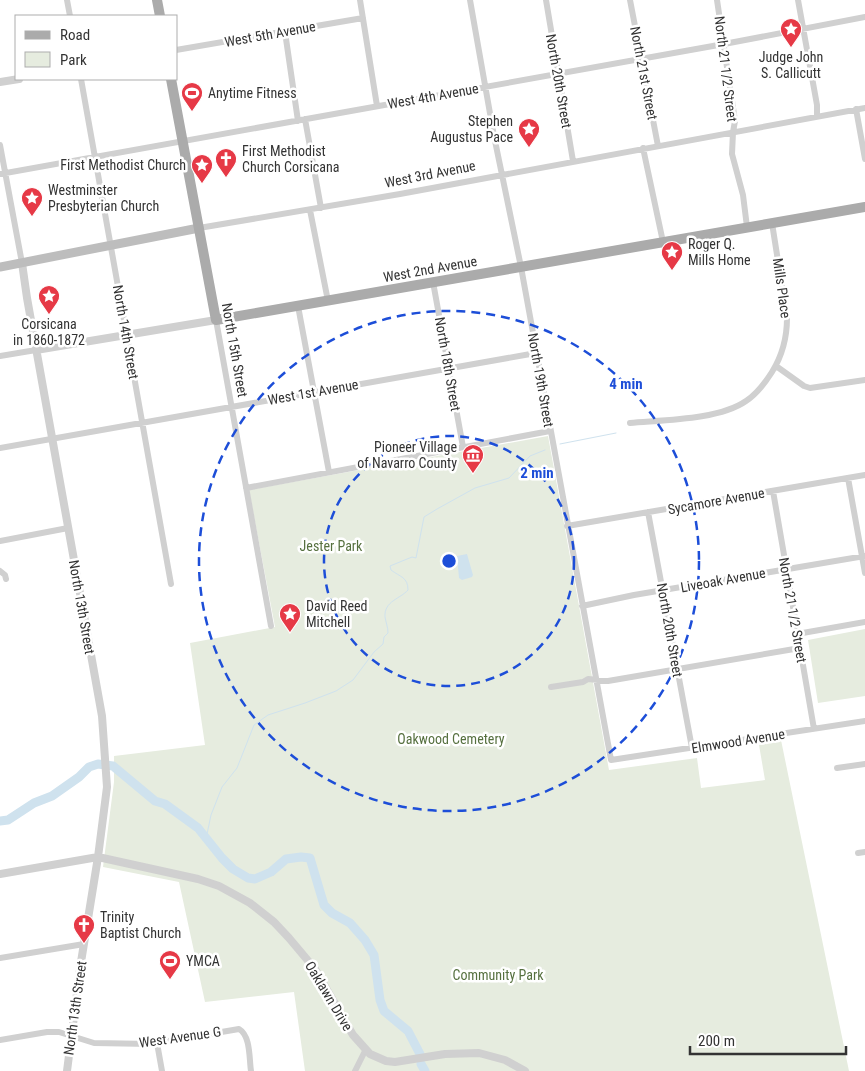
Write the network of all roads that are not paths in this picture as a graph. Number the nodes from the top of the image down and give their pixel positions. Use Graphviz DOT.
graph roads {
  1 [pos="67,0"];
  2 [pos="156,0"];
  3 [pos="360,0"];
  4 [pos="470,0"];
  5 [pos="546,0"];
  6 [pos="630,0"];
  7 [pos="717,0"];
  8 [pos="798,0"];
  9 [pos="70,15"];
  10 [pos="160,15"];
  11 [pos="865,17"];
  12 [pos="363,18"];
  13 [pos="803,28"];
  14 [pos="285,32"];
  15 [pos="724,44"];
  16 [pos="178,50"];
  17 [pos="642,59"];
  18 [pos="558,74"];
  19 [pos="15,80"];
  20 [pos="81,80"];
  21 [pos="171,80"];
  22 [pos="0,82"];
  23 [pos="485,86"];
  24 [pos="377,106"];
  25 [pos="865,108"];
  26 [pos="856,109"];
  27 [pos="817,116"];
  28 [pos="301,120"];
  29 [pos="733,132"];
  30 [pos="183,142"];
  31 [pos="0,145"];
  32 [pos="658,146"];
  33 [pos="643,148"];
  34 [pos="95,158"];
  35 [pos="865,159"];
  36 [pos="573,161"];
  37 [pos="2,174"];
  38 [pos="502,175"];
  39 [pos="865,207"];
  40 [pos="321,208"];
  41 [pos="310,210"];
  42 [pos="772,222"];
  43 [pos="747,227"];
  44 [pos="199,228"];
  45 [pos="663,242"];
  46 [pos="111,246"];
  47 [pos="22,263"];
  48 [pos="0,267"];
  49 [pos="521,267"];
  50 [pos="433,282"];
  51 [pos="328,301"];
  52 [pos="298,306"];
  53 [pos="216,320"];
  54 [pos="126,335"];
  55 [pos="36,350"];
  56 [pos="536,352"];
  57 [pos="0,356"];
  58 [pos="776,366"];
  59 [pos="449,368"];
  60 [pos="865,380"];
  61 [pos="314,392"];
  62 [pos="231,407"];
  63 [pos="142,422"];
  64 [pos="630,423"];
  65 [pos="550,431"];
  66 [pos="53,438"];
  67 [pos="463,447"];
  68 [pos="0,448"];
  69 [pos="329,472"];
  70 [pos="865,475"];
  71 [pos="848,478"];
  72 [pos="246,488"];
  73 [pos="773,491"];
  74 [pos="648,512"];
  75 [pos="567,526"];
  76 [pos="68,528"];
  77 [pos="0,540"];
  78 [pos="864,557"];
  79 [pos="786,569"];
  80 [pos="0,571"];
  81 [pos="865,573"];
  82 [pos="6,579"];
  83 [pos="171,584"];
  84 [pos="662,590"];
  85 [pos="582,606"];
  86 [pos="865,622"];
  87 [pos="271,626"];
  88 [pos="798,634"];
  89 [pos="800,648"];
  90 [pos="677,668"];
  91 [pos="596,680"];
  92 [pos="551,687"];
  93 [pos="865,721"];
  94 [pos="814,729"];
  95 [pos="692,748"];
  96 [pos="611,760"];
  97 [pos="865,764"];
  98 [pos="837,768"];
  99 [pos="98,857"];
  100 [pos="0,874"];
  101 [pos="84,944"];
  102 [pos="0,958"];
  103 [pos="71,1036"];
  104 [pos="0,1040"];
  105 [pos="157,1043"];
  106 [pos="365,1050"];
  107 [pos="67,1071"];
  108 [pos="162,1071"];
  109 [pos="251,1071"];
  110 [pos="355,1071"];
  111 [pos="525,1071"];
  1 -- 9 [label="street"];
  2 -- 10 [label="main road"];
  3 -- 12 [label="street"];
  4 -- 23 [label="street, North 19th Street"];
  5 -- 18 [label="street, North 20th Street"];
  6 -- 17 [label="street, North 21st Street"];
  7 -- 15 [label="street, North 21 1/2 Street"];
  8 -- 13 [label="street"];
  11 -- 13 [label="street, West 4th Avenue"];
  12 -- 14 [label="street, West 5th Avenue"];
  12 -- 24 [label="street"];
  13 -- 15 [label="street, West 4th Avenue"];
  13 -- 27 [label="street"];
  14 -- 16 [label="street, West 5th Avenue"];
  14 -- 28 [label="street"];
  15 -- 17 [label="street, West 4th Avenue"];
  15 -- 29 [label="street, North 21 1/2 Street"];
  17 -- 18 [label="street, West 4th Avenue"];
  17 -- 32 [label="street, North 21st Street"];
  18 -- 23 [label="street, West 4th Avenue"];
  18 -- 36 [label="street, North 20th Street"];
  19 -- 22 [label="street"];
  20 -- 34 [label="street, North 14th Street"];
  21 -- 30 [label="main road, North 15th Street"];
  23 -- 24 [label="street, West 4th Avenue"];
  23 -- 38 [label="street, North 19th Street"];
  24 -- 28 [label="street, West 4th Avenue"];
  25 -- 26 [label="street, West 3rd Avenue"];
  26 -- 27 [label="street, West 3rd Avenue"];
  26 -- 35 [label="street"];
  27 -- 29 [label="street, West 3rd Avenue"];
  28 -- 30 [label="street, West 4th Avenue"];
  28 -- 40 [label="street"];
  29 -- 32 [label="street, West 3rd Avenue"];
  29 -- 43 [label="street, North 21 1/2 Street"];
  30 -- 34 [label="street, West 4th Avenue"];
  30 -- 44 [label="main road, North 15th Street"];
  31 -- 37 [label="street, North 13th Street"];
  32 -- 33 [label="street, West 3rd Avenue"];
  33 -- 36 [label="street, West 3rd Avenue"];
  33 -- 45 [label="street"];
  34 -- 37 [label="street, West 4th Avenue"];
  34 -- 46 [label="street, North 14th Street"];
  36 -- 38 [label="street, West 3rd Avenue"];
  37 -- 47 [label="street, North 13th Street"];
  38 -- 40 [label="street, West 3rd Avenue"];
  38 -- 49 [label="street, North 19th Street"];
  39 -- 42 [label="main road, West 2nd Avenue"];
  40 -- 41 [label="street, West 3rd Avenue"];
  41 -- 44 [label="street, West 3rd Avenue"];
  41 -- 51 [label="street"];
  42 -- 43 [label="main road, West 2nd Avenue"];
  42 -- 58 [label="street, Mills Place"];
  43 -- 45 [label="main road, West 2nd Avenue"];
  44 -- 46 [label="main road, West 3rd Avenue"];
  44 -- 53 [label="main road, North 15th Street"];
  45 -- 49 [label="main road, West 2nd Avenue"];
  46 -- 47 [label="main road, West 3rd Avenue"];
  46 -- 54 [label="street, North 14th Street"];
  47 -- 48 [label="main road, West 3rd Avenue"];
  47 -- 55 [label="street, North 13th Street"];
  49 -- 50 [label="main road, West 2nd Avenue"];
  49 -- 56 [label="street, North 19th Street"];
  50 -- 51 [label="main road, West 2nd Avenue"];
  50 -- 59 [label="street, North 18th Street"];
  51 -- 52 [label="main road, West 2nd Avenue"];
  52 -- 53 [label="main road, West 2nd Avenue"];
  52 -- 61 [label="street"];
  53 -- 54 [label="street, West 2nd Avenue"];
  53 -- 62 [label="street, North 15th Street"];
  54 -- 55 [label="street, West 2nd Avenue"];
  54 -- 63 [label="street, North 14th Street"];
  55 -- 57 [label="street, West 2nd Avenue"];
  55 -- 66 [label="street, North 13th Street"];
  56 -- 59 [label="street, West 1st Avenue"];
  56 -- 65 [label="street, North 19th Street"];
  58 -- 60 [label="street"];
  58 -- 64 [label="street, Mills Place"];
  59 -- 61 [label="street, West 1st Avenue"];
  59 -- 67 [label="street, North 18th Street"];
  61 -- 62 [label="street, West 1st Avenue"];
  61 -- 69 [label="street"];
  62 -- 63 [label="street, West 1st Avenue"];
  62 -- 72 [label="street, North 15th Street"];
  63 -- 66 [label="street, West 1st Avenue"];
  63 -- 83 [label="street, North 14th Street"];
  65 -- 67 [label="street"];
  65 -- 75 [label="street, North 19th Street"];
  66 -- 68 [label="street, West 1st Avenue"];
  66 -- 76 [label="street, North 13th Street"];
  67 -- 69 [label="street"];
  69 -- 72 [label="street"];
  70 -- 71 [label="street, Sycamore Avenue"];
  71 -- 73 [label="street, Sycamore Avenue"];
  71 -- 78 [label="street"];
  72 -- 87 [label="street, North 15th Street"];
  73 -- 74 [label="street, Sycamore Avenue"];
  73 -- 79 [label="street, North 21 1/2 Street"];
  74 -- 75 [label="street, Sycamore Avenue"];
  74 -- 84 [label="street, North 20th Street"];
  75 -- 85 [label="street, North 19th Street"];
  76 -- 77 [label="street"];
  76 -- 99 [label="street, North 13th Street"];
  78 -- 79 [label="street, Liveoak Avenue"];
  78 -- 81 [label="street"];
  79 -- 84 [label="street, Liveoak Avenue"];
  79 -- 88 [label="street, North 21 1/2 Street"];
  80 -- 82 [label="street"];
  84 -- 85 [label="street, Liveoak Avenue"];
  84 -- 90 [label="street, North 20th Street"];
  85 -- 91 [label="street, North 19th Street"];
  86 -- 88 [label="street"];
  88 -- 89 [label="street, North 21 1/2 Street"];
  89 -- 90 [label="street"];
  89 -- 94 [label="street, North 21 1/2 Street"];
  90 -- 91 [label="street"];
  90 -- 95 [label="street, North 20th Street"];
  91 -- 92 [label="street"];
  91 -- 96 [label="street, North 19th Street"];
  93 -- 94 [label="street, Elmwood Avenue"];
  94 -- 95 [label="street, Elmwood Avenue"];
  95 -- 96 [label="street, Elmwood Avenue"];
  97 -- 98 [label="street"];
  99 -- 100 [label="street, Oaklawn Drive"];
  99 -- 101 [label="street, North 13th Street"];
  99 -- 106 [label="street, Oaklawn Drive"];
  101 -- 102 [label="street"];
  101 -- 103 [label="street, North 13th Street"];
  103 -- 104 [label="street, West Avenue G"];
  103 -- 105 [label="street, West Avenue G"];
  103 -- 107 [label="street, North 13th Street"];
  105 -- 108 [label="street"];
  105 -- 109 [label="street, West Avenue G"];
  106 -- 110 [label="street"];
  106 -- 111 [label="street, Oaklawn Drive"];
}
